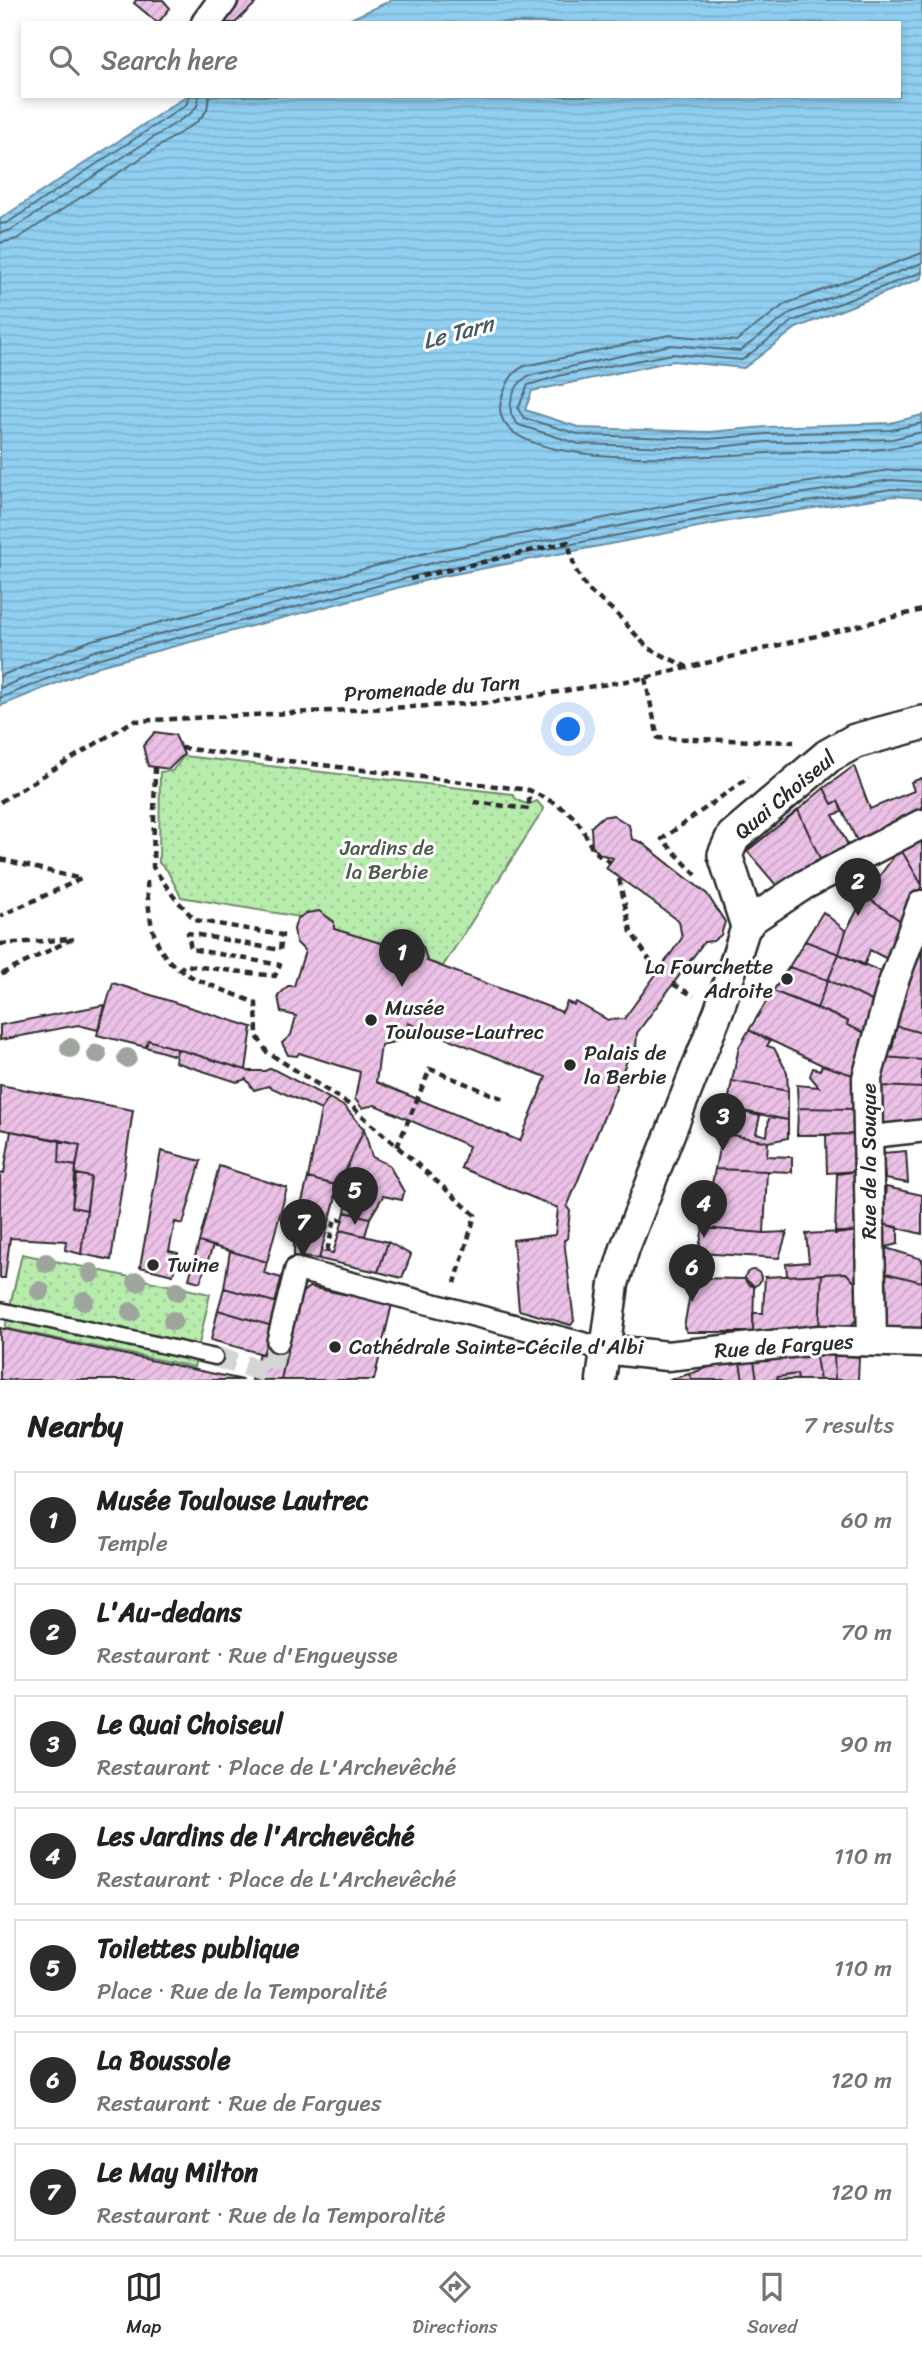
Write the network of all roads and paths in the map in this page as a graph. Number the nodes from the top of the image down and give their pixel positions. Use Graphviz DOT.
graph roads {
  1 [pos="223,0"];
  2 [pos="207,21"];
  3 [pos="410,579"];
  4 [pos="922,610"];
  5 [pos="688,667"];
  6 [pos="645,678"];
  7 [pos="922,723"];
  8 [pos="181,748"];
  9 [pos="787,750"];
  10 [pos="155,767"];
  11 [pos="753,774"];
  12 [pos="529,790"];
  13 [pos="474,802"];
  14 [pos="0,803"];
  15 [pos="922,824"];
  16 [pos="663,839"];
  17 [pos="0,859"];
  18 [pos="610,862"];
  19 [pos="619,879"];
  20 [pos="147,881"];
  21 [pos="922,905"];
  22 [pos="0,916"];
  23 [pos="747,923"];
  24 [pos="0,944"];
  25 [pos="179,971"];
  26 [pos="658,973"];
  27 [pos="0,975"];
  28 [pos="506,1100"];
  29 [pos="922,1131"];
  30 [pos="867,1138"];
  31 [pos="397,1147"];
  32 [pos="342,1220"];
  33 [pos="321,1276"];
  34 [pos="448,1308"];
  35 [pos="0,1310"];
  36 [pos="278,1341"];
  37 [pos="872,1341"];
  38 [pos="922,1343"];
  39 [pos="604,1349"];
  40 [pos="215,1357"];
  41 [pos="601,1380"];
  1 -- 2 [label="street"];
  3 -- 5 [label="path"];
  4 -- 5 [label="path, Promenade du Tarn"];
  5 -- 6 [label="path, Promenade du Tarn"];
  6 -- 9 [label="path"];
  6 -- 14 [label="path, Promenade du Tarn"];
  7 -- 23 [label="street, Quai Choiseul"];
  8 -- 12 [label="path"];
  10 -- 25 [label="path"];
  11 -- 16 [label="path"];
  12 -- 13 [label="path"];
  12 -- 18 [label="path"];
  15 -- 23 [label="street"];
  17 -- 22 [label="path"];
  19 -- 26 [label="path"];
  20 -- 25 [label="path"];
  21 -- 30 [label="street, Rue de la Souque"];
  23 -- 39 [label="street"];
  24 -- 27 [label="path"];
  25 -- 31 [label="path"];
  28 -- 31 [label="path"];
  29 -- 30 [label="street"];
  30 -- 37 [label="street, Rue de la Souque"];
  31 -- 34 [label="path"];
  32 -- 33 [label="path"];
  33 -- 34 [label="street"];
  33 -- 36 [label="street"];
  34 -- 39 [label="street"];
  35 -- 40 [label="lane"];
  37 -- 38 [label="street, Rue de Fargues"];
  37 -- 39 [label="street, Rue de Fargues"];
  39 -- 41 [label="street"];
}
